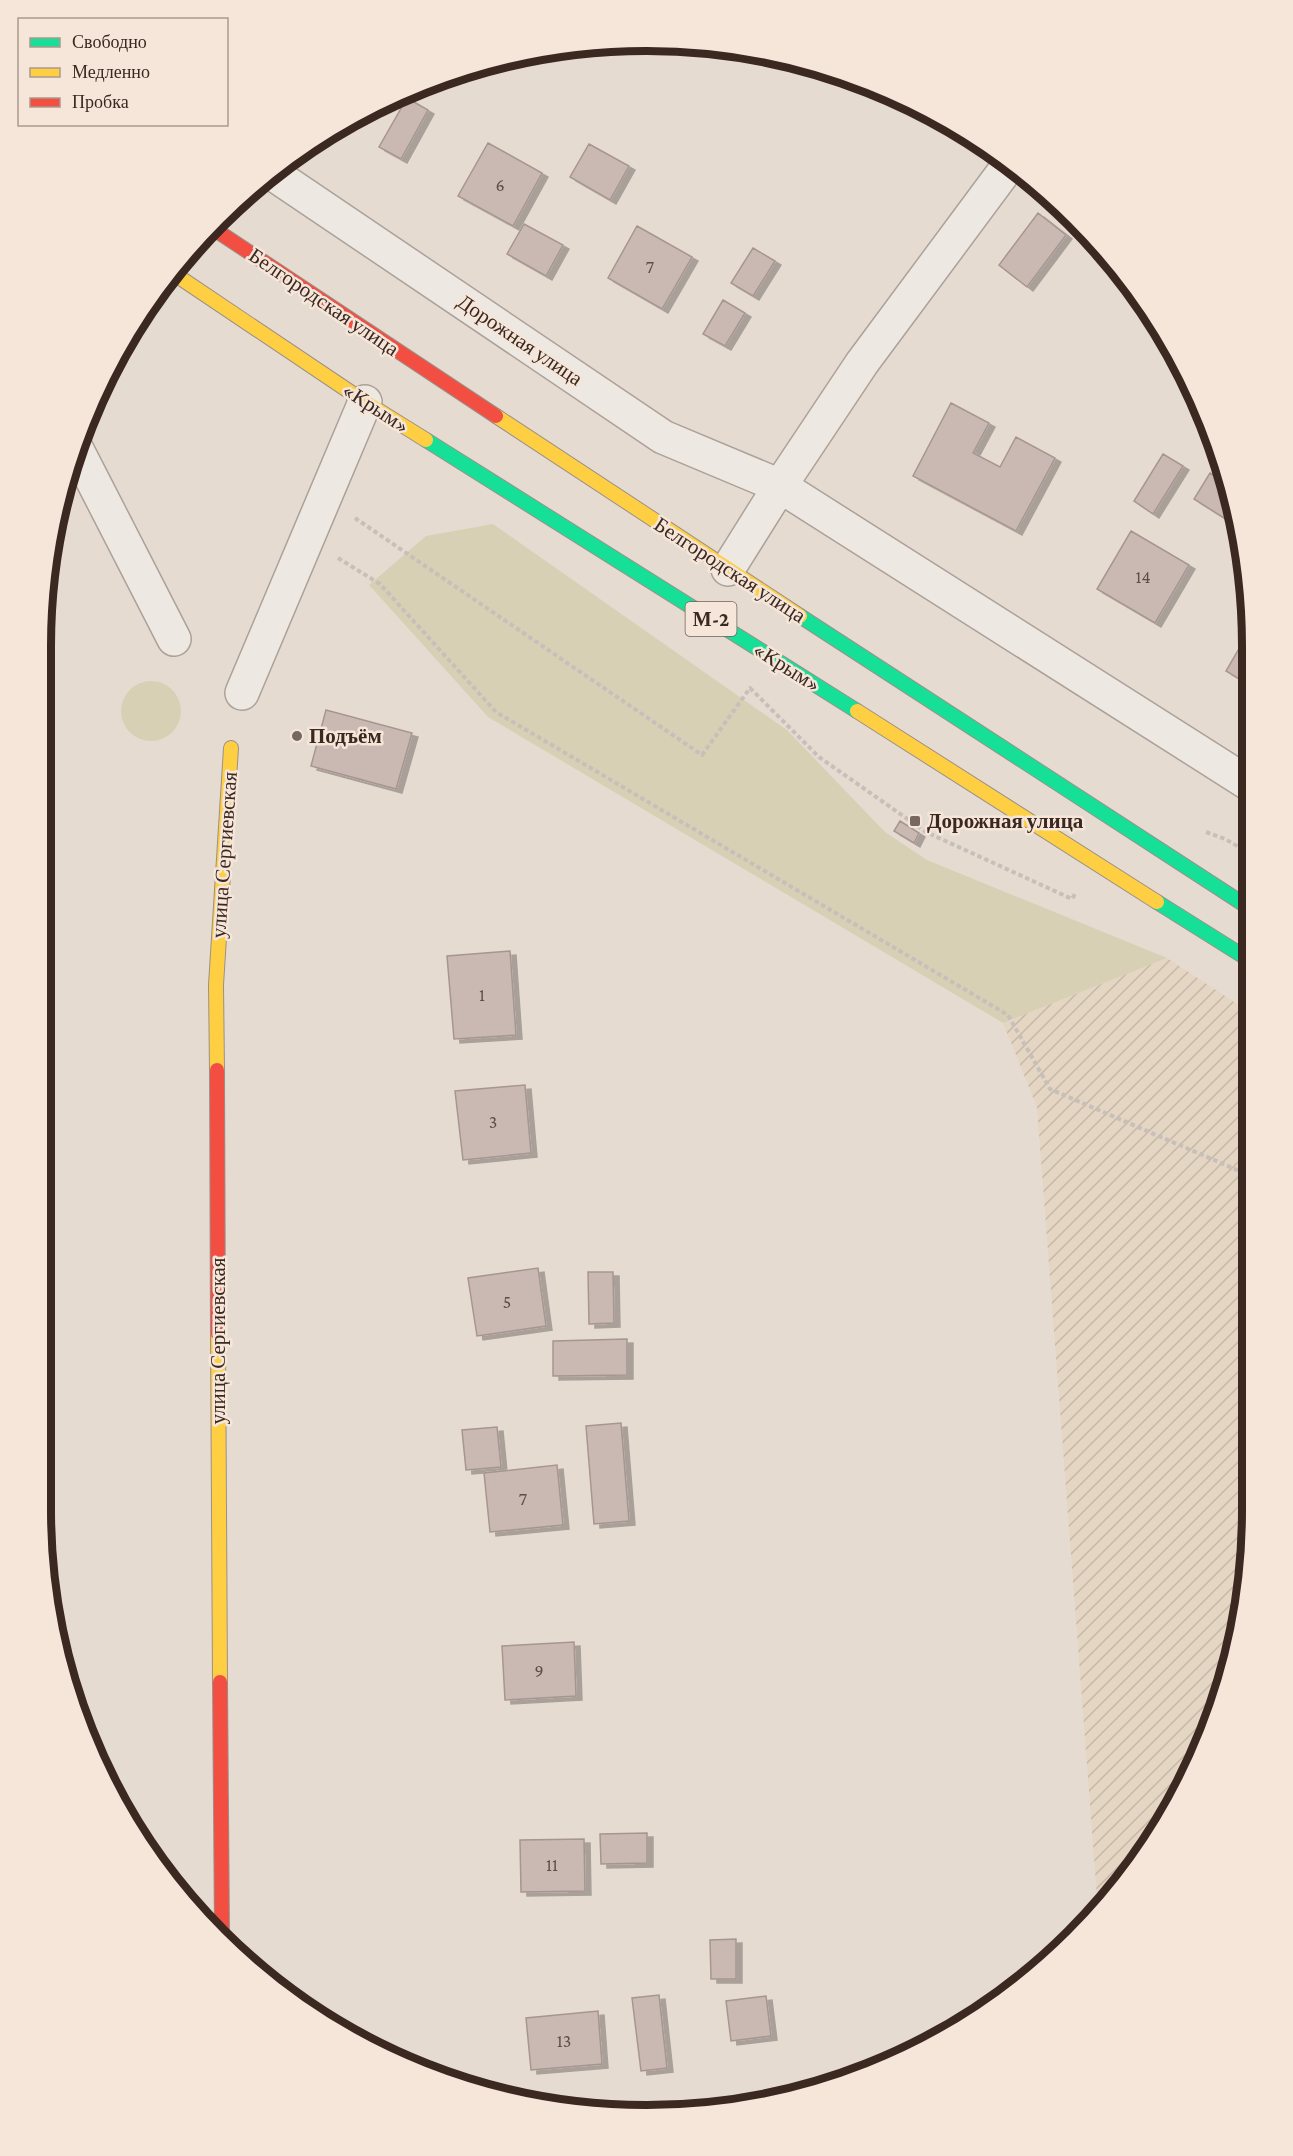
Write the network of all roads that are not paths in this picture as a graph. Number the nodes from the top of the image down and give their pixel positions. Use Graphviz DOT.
graph roads {
  1 [pos="1005,171"];
  2 [pos="279,178"];
  3 [pos="219,232"];
  4 [pos="180,277"];
  5 [pos="365,402"];
  6 [pos="82,459"];
  7 [pos="780,486"];
  8 [pos="728,569"];
  9 [pos="174,639"];
  10 [pos="242,693"];
  11 [pos="231,748"];
  12 [pos="1242,779"];
  13 [pos="1242,903"];
  14 [pos="1242,955"];
  15 [pos="222,1928"];
  1 -- 7 [label="street"];
  2 -- 7 [label="street, Дорожная улица"];
  3 -- 8 [label="main road, Белгородская улица / М-2"];
  4 -- 5 [label="main road, «Крым» / М-2"];
  5 -- 10 [label="street"];
  5 -- 14 [label="main road, «Крым» / М-2"];
  6 -- 9 [label="street"];
  7 -- 8 [label="street"];
  7 -- 12 [label="street, Дорожная улица"];
  8 -- 13 [label="main road, Белгородская улица / М-2"];
  11 -- 15 [label="main road, улица Сергиевская"];
}
